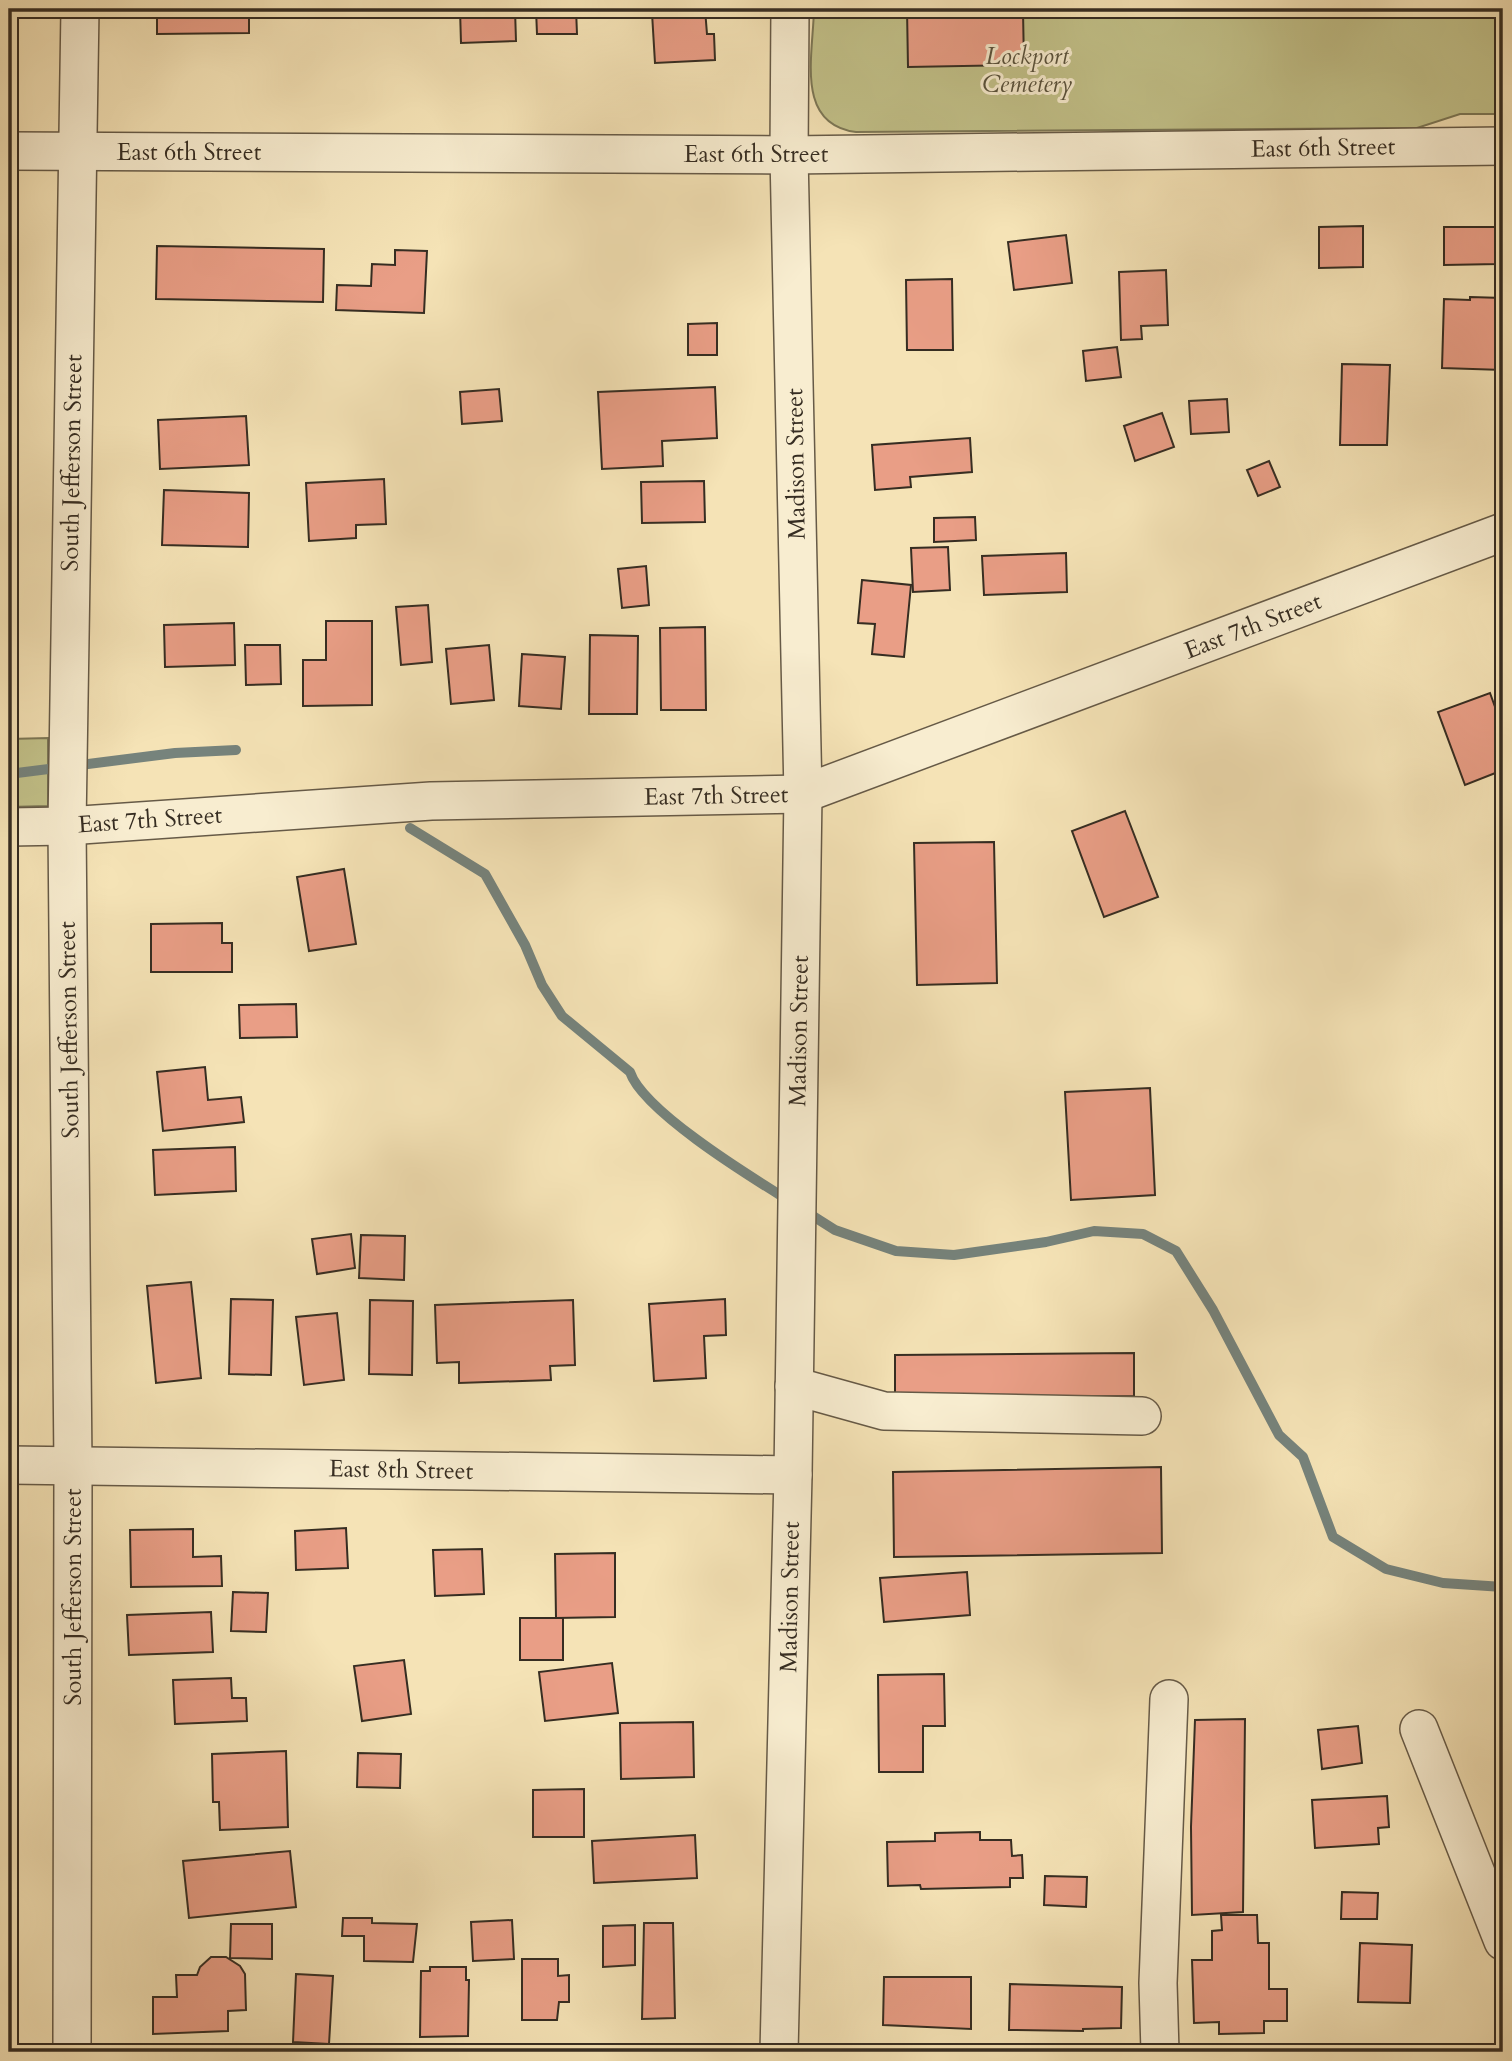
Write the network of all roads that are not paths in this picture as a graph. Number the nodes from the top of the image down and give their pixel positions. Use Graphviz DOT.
graph roads {
  1 [pos="80,9"];
  2 [pos="790,9"];
  3 [pos="1503,146"];
  4 [pos="9,151"];
  5 [pos="76,151"];
  6 [pos="789,155"];
  7 [pos="1503,532"];
  8 [pos="803,794"];
  9 [pos="67,826"];
  10 [pos="9,827"];
  11 [pos="794,1386"];
  12 [pos="1142,1416"];
  13 [pos="9,1465"];
  14 [pos="73,1467"];
  15 [pos="793,1475"];
  16 [pos="1170,1699"];
  17 [pos="1419,1728"];
  18 [pos="1503,1941"];
  19 [pos="72,2052"];
  20 [pos="779,2052"];
  21 [pos="1160,2052"];
  1 -- 5 [label="street, South Jefferson Street"];
  2 -- 6 [label="street, Madison Street"];
  3 -- 6 [label="street, East 6th Street"];
  4 -- 5 [label="street, East 6th Street"];
  5 -- 6 [label="street, East 6th Street"];
  5 -- 9 [label="street, South Jefferson Street"];
  6 -- 8 [label="street, Madison Street"];
  7 -- 8 [label="street, East 7th Street"];
  8 -- 9 [label="street, East 7th Street"];
  8 -- 11 [label="street, Madison Street"];
  9 -- 10 [label="street, East 7th Street"];
  9 -- 14 [label="street, South Jefferson Street"];
  11 -- 12 [label="street"];
  11 -- 15 [label="street, Madison Street"];
  13 -- 14 [label="street, East 8th Street"];
  14 -- 15 [label="street, East 8th Street"];
  14 -- 19 [label="street, South Jefferson Street"];
  15 -- 20 [label="street, Madison Street"];
  16 -- 21 [label="street"];
  17 -- 18 [label="street"];
}
